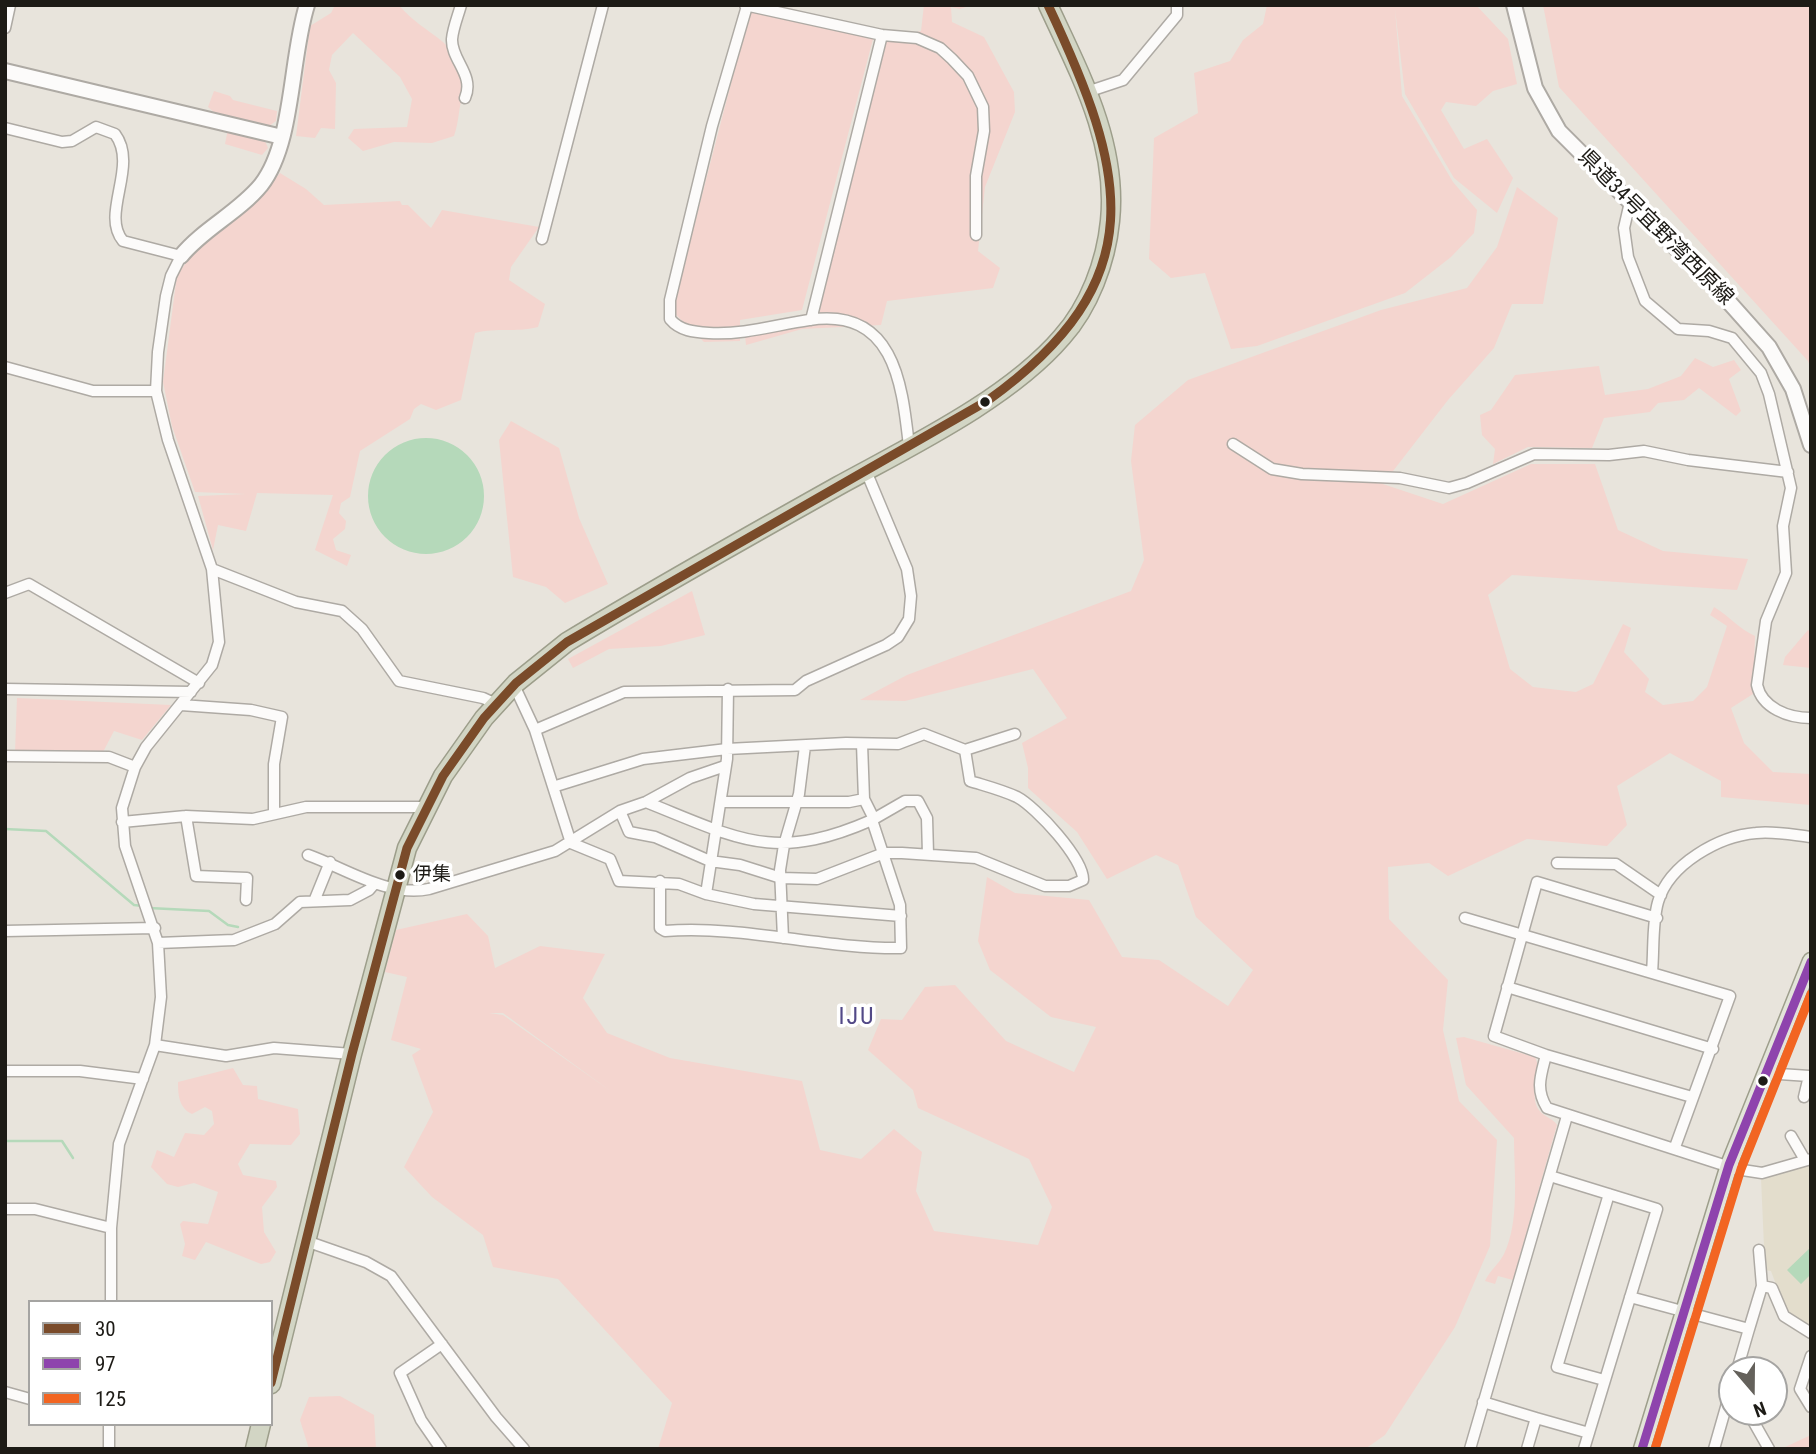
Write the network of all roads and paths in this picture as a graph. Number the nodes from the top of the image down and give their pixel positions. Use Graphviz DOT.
graph roads {
  1 [pos="10,5"];
  2 [pos="307,5"];
  3 [pos="461,5"];
  4 [pos="603,5"];
  5 [pos="1048,5"];
  6 [pos="1177,5"];
  7 [pos="1514,5"];
  8 [pos="746,6"];
  9 [pos="5,28"];
  10 [pos="882,35"];
  11 [pos="5,71"];
  12 [pos="1087,92"];
  13 [pos="465,98"];
  14 [pos="5,128"];
  15 [pos="282,137"];
  16 [pos="1630,202"];
  17 [pos="976,235"];
  18 [pos="542,239"];
  19 [pos="181,256"];
  20 [pos="811,320"];
  21 [pos="5,367"];
  22 [pos="156,391"];
  23 [pos="1233,444"];
  24 [pos="1811,445"];
  25 [pos="909,446"];
  26 [pos="866,471"];
  27 [pos="1788,472"];
  28 [pos="212,569"];
  29 [pos="5,593"];
  30 [pos="199,683"];
  31 [pos="514,685"];
  32 [pos="5,689"];
  33 [pos="728,689"];
  34 [pos="191,692"];
  35 [pos="496,704"];
  36 [pos="181,705"];
  37 [pos="1811,718"];
  38 [pos="536,730"];
  39 [pos="1015,734"];
  40 [pos="862,744"];
  41 [pos="805,746"];
  42 [pos="727,749"];
  43 [pos="965,750"];
  44 [pos="5,756"];
  45 [pos="725,766"];
  46 [pos="135,767"];
  47 [pos="556,786"];
  48 [pos="864,799"];
  49 [pos="646,802"];
  50 [pos="797,802"];
  51 [pos="722,803"];
  52 [pos="425,807"];
  53 [pos="620,811"];
  54 [pos="274,813"];
  55 [pos="186,817"];
  56 [pos="873,820"];
  57 [pos="122,822"];
  58 [pos="716,830"];
  59 [pos="1811,838"];
  60 [pos="571,843"];
  61 [pos="784,845"];
  62 [pos="884,853"];
  63 [pos="928,854"];
  64 [pos="308,855"];
  65 [pos="710,861"];
  66 [pos="330,862"];
  67 [pos="1557,863"];
  68 [pos="781,877"];
  69 [pos="660,881"];
  70 [pos="375,883"];
  71 [pos="395,888"];
  72 [pos="706,894"];
  73 [pos="1661,895"];
  74 [pos="315,899"];
  75 [pos="246,900"];
  76 [pos="783,907"];
  77 [pos="901,916"];
  78 [pos="1465,918"];
  79 [pos="1657,918"];
  80 [pos="155,928"];
  81 [pos="5,931"];
  82 [pos="1521,934"];
  83 [pos="783,939"];
  84 [pos="158,943"];
  85 [pos="1811,961"];
  86 [pos="1652,972"];
  87 [pos="1806,985"];
  88 [pos="1507,987"];
  89 [pos="155,1045"];
  90 [pos="1713,1048"];
  91 [pos="352,1054"];
  92 [pos="1546,1055"];
  93 [pos="5,1071"];
  94 [pos="1765,1073"];
  95 [pos="143,1079"];
  96 [pos="1692,1097"];
  97 [pos="1804,1097"];
  98 [pos="1567,1116"];
  99 [pos="1791,1136"];
  100 [pos="1675,1147"];
  101 [pos="1808,1159"];
  102 [pos="1729,1165"];
  103 [pos="1550,1176"];
  104 [pos="1609,1194"];
  105 [pos="5,1209"];
  106 [pos="111,1228"];
  107 [pos="306,1241"];
  108 [pos="1759,1250"];
  109 [pos="1762,1286"];
  110 [pos="1630,1297"];
  111 [pos="111,1300"];
  112 [pos="1682,1313"];
  113 [pos="1749,1329"];
  114 [pos="1811,1333"];
  115 [pos="276,1343"];
  116 [pos="442,1344"];
  117 [pos="1741,1356"];
  118 [pos="1811,1356"];
  119 [pos="273,1368"];
  120 [pos="1604,1380"];
  121 [pos="5,1392"];
  122 [pos="28,1398"];
  123 [pos="1483,1402"];
  124 [pos="1811,1407"];
  125 [pos="1536,1418"];
  126 [pos="109,1426"];
  127 [pos="261,1426"];
  128 [pos="1720,1426"];
  129 [pos="1756,1426"];
  130 [pos="1589,1433"];
  131 [pos="109,1449"];
  132 [pos="256,1449"];
  133 [pos="441,1449"];
  134 [pos="524,1449"];
  135 [pos="1470,1449"];
  136 [pos="1527,1449"];
  137 [pos="1584,1449"];
  138 [pos="1642,1449"];
  139 [pos="1714,1449"];
  140 [pos="1769,1449"];
  1 -- 9 [label="street"];
  2 -- 15 [label="street"];
  3 -- 13 [label="street"];
  4 -- 18 [label="street"];
  5 -- 12 [label="highway"];
  6 -- 12 [label="street"];
  7 -- 16 [label="street, 県道34号宜野湾西原線"];
  8 -- 10 [label="street"];
  8 -- 20 [label="street"];
  10 -- 17 [label="street"];
  10 -- 20 [label="street"];
  11 -- 15 [label="street"];
  12 -- 25 [label="highway"];
  14 -- 19 [label="street"];
  15 -- 19 [label="street"];
  16 -- 24 [label="street, 県道34号宜野湾西原線"];
  16 -- 27 [label="street"];
  19 -- 22 [label="street"];
  20 -- 25 [label="street"];
  21 -- 22 [label="street"];
  22 -- 28 [label="street"];
  23 -- 27 [label="street"];
  25 -- 26 [label="highway"];
  26 -- 31 [label="highway"];
  26 -- 33 [label="street"];
  27 -- 37 [label="street"];
  28 -- 30 [label="street"];
  28 -- 35 [label="street"];
  29 -- 30 [label="street"];
  30 -- 34 [label="street"];
  31 -- 35 [label="highway"];
  31 -- 38 [label="street"];
  32 -- 34 [label="street"];
  33 -- 38 [label="street"];
  33 -- 42 [label="street"];
  34 -- 36 [label="street"];
  35 -- 52 [label="highway"];
  36 -- 46 [label="street"];
  36 -- 54 [label="street"];
  38 -- 47 [label="street"];
  39 -- 43 [label="street"];
  40 -- 41 [label="street"];
  40 -- 43 [label="street"];
  40 -- 48 [label="street"];
  41 -- 42 [label="street"];
  41 -- 50 [label="street"];
  42 -- 45 [label="street"];
  42 -- 47 [label="street"];
  43 -- 63 [label="street"];
  44 -- 46 [label="street"];
  45 -- 49 [label="street"];
  45 -- 51 [label="street"];
  46 -- 57 [label="street"];
  47 -- 60 [label="street"];
  48 -- 50 [label="street"];
  48 -- 56 [label="street"];
  49 -- 53 [label="street"];
  49 -- 58 [label="street"];
  50 -- 51 [label="street"];
  50 -- 61 [label="street"];
  51 -- 58 [label="street"];
  52 -- 54 [label="street"];
  52 -- 71 [label="highway"];
  53 -- 60 [label="street"];
  53 -- 65 [label="street"];
  54 -- 55 [label="street"];
  55 -- 57 [label="street"];
  55 -- 75 [label="street"];
  56 -- 61 [label="street"];
  56 -- 62 [label="street"];
  56 -- 63 [label="street"];
  57 -- 80 [label="street"];
  58 -- 61 [label="street"];
  58 -- 65 [label="street"];
  59 -- 73 [label="street"];
  60 -- 69 [label="street"];
  60 -- 71 [label="street"];
  61 -- 68 [label="street"];
  62 -- 63 [label="street"];
  62 -- 68 [label="street"];
  62 -- 77 [label="street"];
  64 -- 66 [label="street"];
  65 -- 68 [label="street"];
  65 -- 72 [label="street"];
  66 -- 70 [label="street"];
  66 -- 74 [label="street"];
  67 -- 73 [label="street"];
  68 -- 76 [label="street"];
  69 -- 72 [label="street"];
  69 -- 83 [label="street"];
  70 -- 71 [label="street"];
  70 -- 74 [label="street"];
  71 -- 91 [label="highway"];
  72 -- 76 [label="street"];
  73 -- 79 [label="street"];
  74 -- 84 [label="street"];
  76 -- 77 [label="street"];
  76 -- 83 [label="street"];
  77 -- 83 [label="street"];
  78 -- 82 [label="street"];
  79 -- 82 [label="street"];
  79 -- 86 [label="street"];
  80 -- 81 [label="street"];
  80 -- 84 [label="street"];
  82 -- 86 [label="street"];
  82 -- 88 [label="street"];
  84 -- 89 [label="street"];
  85 -- 87 [label="main road"];
  86 -- 90 [label="street"];
  87 -- 94 [label="main road"];
  88 -- 90 [label="street"];
  88 -- 92 [label="street"];
  89 -- 91 [label="street"];
  89 -- 95 [label="street"];
  90 -- 96 [label="street"];
  91 -- 107 [label="highway"];
  92 -- 96 [label="street"];
  92 -- 98 [label="street"];
  93 -- 95 [label="street"];
  94 -- 97 [label="street"];
  94 -- 102 [label="main road"];
  95 -- 106 [label="street"];
  96 -- 100 [label="street"];
  98 -- 100 [label="street"];
  98 -- 103 [label="street"];
  99 -- 101 [label="street"];
  100 -- 102 [label="street"];
  101 -- 102 [label="street"];
  102 -- 112 [label="main road"];
  103 -- 104 [label="street"];
  103 -- 123 [label="street"];
  104 -- 110 [label="street"];
  104 -- 120 [label="street"];
  105 -- 106 [label="street"];
  106 -- 111 [label="street"];
  107 -- 115 [label="highway"];
  107 -- 116 [label="street"];
  108 -- 109 [label="street"];
  109 -- 113 [label="street"];
  109 -- 114 [label="street"];
  110 -- 112 [label="street"];
  110 -- 120 [label="street"];
  112 -- 113 [label="street"];
  112 -- 138 [label="main road"];
  113 -- 117 [label="street"];
  115 -- 119 [label="highway"];
  116 -- 133 [label="street"];
  116 -- 134 [label="street"];
  118 -- 124 [label="street"];
  120 -- 130 [label="street"];
  121 -- 122 [label="street"];
  123 -- 125 [label="street"];
  123 -- 135 [label="street"];
  125 -- 130 [label="street"];
  125 -- 136 [label="street"];
  126 -- 131 [label="street"];
  127 -- 132 [label="highway"];
  128 -- 139 [label="street"];
  129 -- 140 [label="street"];
  130 -- 137 [label="street"];
}
